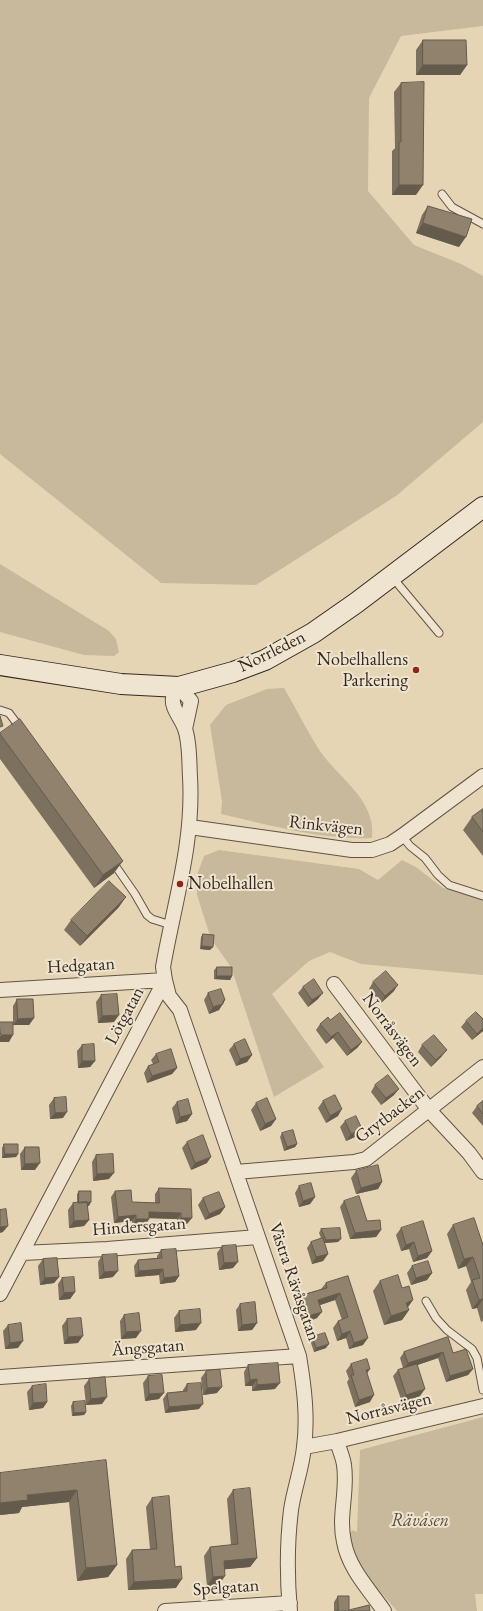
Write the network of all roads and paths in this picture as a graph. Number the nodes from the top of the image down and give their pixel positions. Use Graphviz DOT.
graph roads {
  1 [pos="442,194"];
  2 [pos="483,224"];
  3 [pos="483,507"];
  4 [pos="392,576"];
  5 [pos="439,633"];
  6 [pos="0,665"];
  7 [pos="179,687"];
  8 [pos="0,710"];
  9 [pos="26,735"];
  10 [pos="483,776"];
  11 [pos="190,827"];
  12 [pos="402,836"];
  13 [pos="109,856"];
  14 [pos="483,896"];
  15 [pos="171,925"];
  16 [pos="165,980"];
  17 [pos="334,984"];
  18 [pos="0,990"];
  19 [pos="483,1067"];
  20 [pos="429,1110"];
  21 [pos="236,1172"];
  22 [pos="483,1172"];
  23 [pos="258,1237"];
  24 [pos="22,1253"];
  25 [pos="0,1294"];
  26 [pos="426,1301"];
  27 [pos="298,1356"];
  28 [pos="0,1377"];
  29 [pos="483,1390"];
  30 [pos="483,1406"];
  31 [pos="337,1441"];
  32 [pos="304,1447"];
  33 [pos="290,1607"];
  34 [pos="164,1611"];
  35 [pos="384,1611"];
  1 -- 2 [label="lane"];
  3 -- 4 [label="street, Norrleden"];
  4 -- 5 [label="lane"];
  4 -- 7 [label="street, Norrleden"];
  6 -- 7 [label="street, Norrleden"];
  7 -- 11 [label="street, Lötgatan"];
  8 -- 9 [label="lane"];
  10 -- 12 [label="street, Rinkvägen"];
  11 -- 12 [label="street, Rinkvägen"];
  11 -- 15 [label="street, Lötgatan"];
  12 -- 14 [label="lane"];
  13 -- 15 [label="lane"];
  15 -- 16 [label="street, Lötgatan"];
  16 -- 18 [label="street, Hedgatan"];
  16 -- 21 [label="street, Västra Rävåsgatan"];
  16 -- 24 [label="street, Lötgatan"];
  17 -- 20 [label="street, Norråsvägen"];
  19 -- 20 [label="street, Grytbacken"];
  20 -- 21 [label="street, Grytbacken"];
  20 -- 22 [label="street, Norråsvägen"];
  21 -- 23 [label="street, Västra Rävåsgatan"];
  23 -- 24 [label="street, Hindersgatan"];
  23 -- 27 [label="street, Västra Rävåsgatan"];
  24 -- 25 [label="street, Lötgatan"];
  26 -- 29 [label="lane"];
  27 -- 28 [label="street, Ängsgatan"];
  27 -- 32 [label="street, Västra Rävåsgatan"];
  30 -- 31 [label="street, Norråsvägen"];
  31 -- 32 [label="street, Norråsvägen"];
  31 -- 35 [label="street"];
  32 -- 33 [label="street, Västra Rävåsgatan"];
  33 -- 34 [label="street, Spelgatan"];
}
